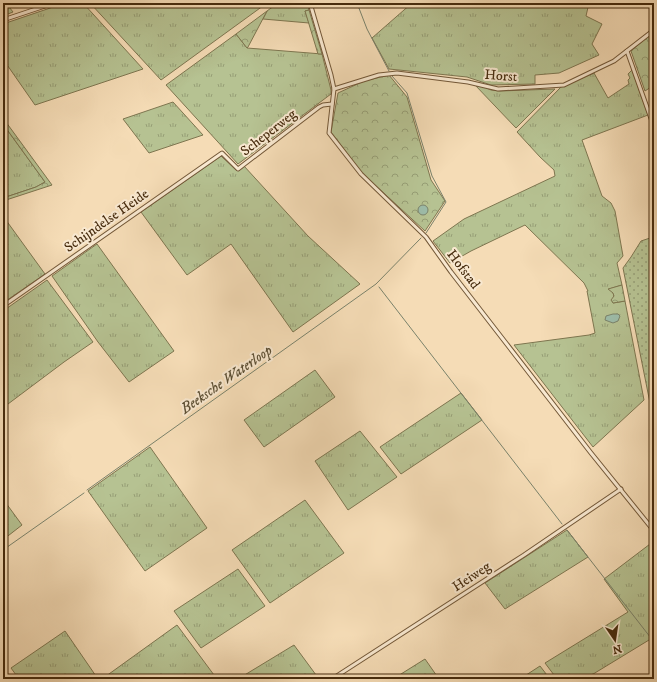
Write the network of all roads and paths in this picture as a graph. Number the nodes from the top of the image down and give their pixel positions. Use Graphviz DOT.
graph roads {
  1 [pos="54,3"];
  2 [pos="310,3"];
  3 [pos="3,20"];
  4 [pos="654,30"];
  5 [pos="627,51"];
  6 [pos="334,89"];
  7 [pos="332,104"];
  8 [pos="654,127"];
  9 [pos="222,153"];
  10 [pos="3,306"];
  11 [pos="621,489"];
  12 [pos="654,531"];
  13 [pos="332,679"];
  1 -- 3 [label="street"];
  2 -- 6 [label="street, Hofstad"];
  4 -- 5 [label="street, Horst"];
  5 -- 6 [label="street, Horst"];
  5 -- 8 [label="street"];
  6 -- 7 [label="street, Hofstad"];
  7 -- 9 [label="street, Scheperweg"];
  7 -- 11 [label="street, Hofstad"];
  9 -- 10 [label="street, Schijndelse Heide"];
  11 -- 12 [label="street, Hofstad"];
  11 -- 13 [label="street, Heiweg"];
}
